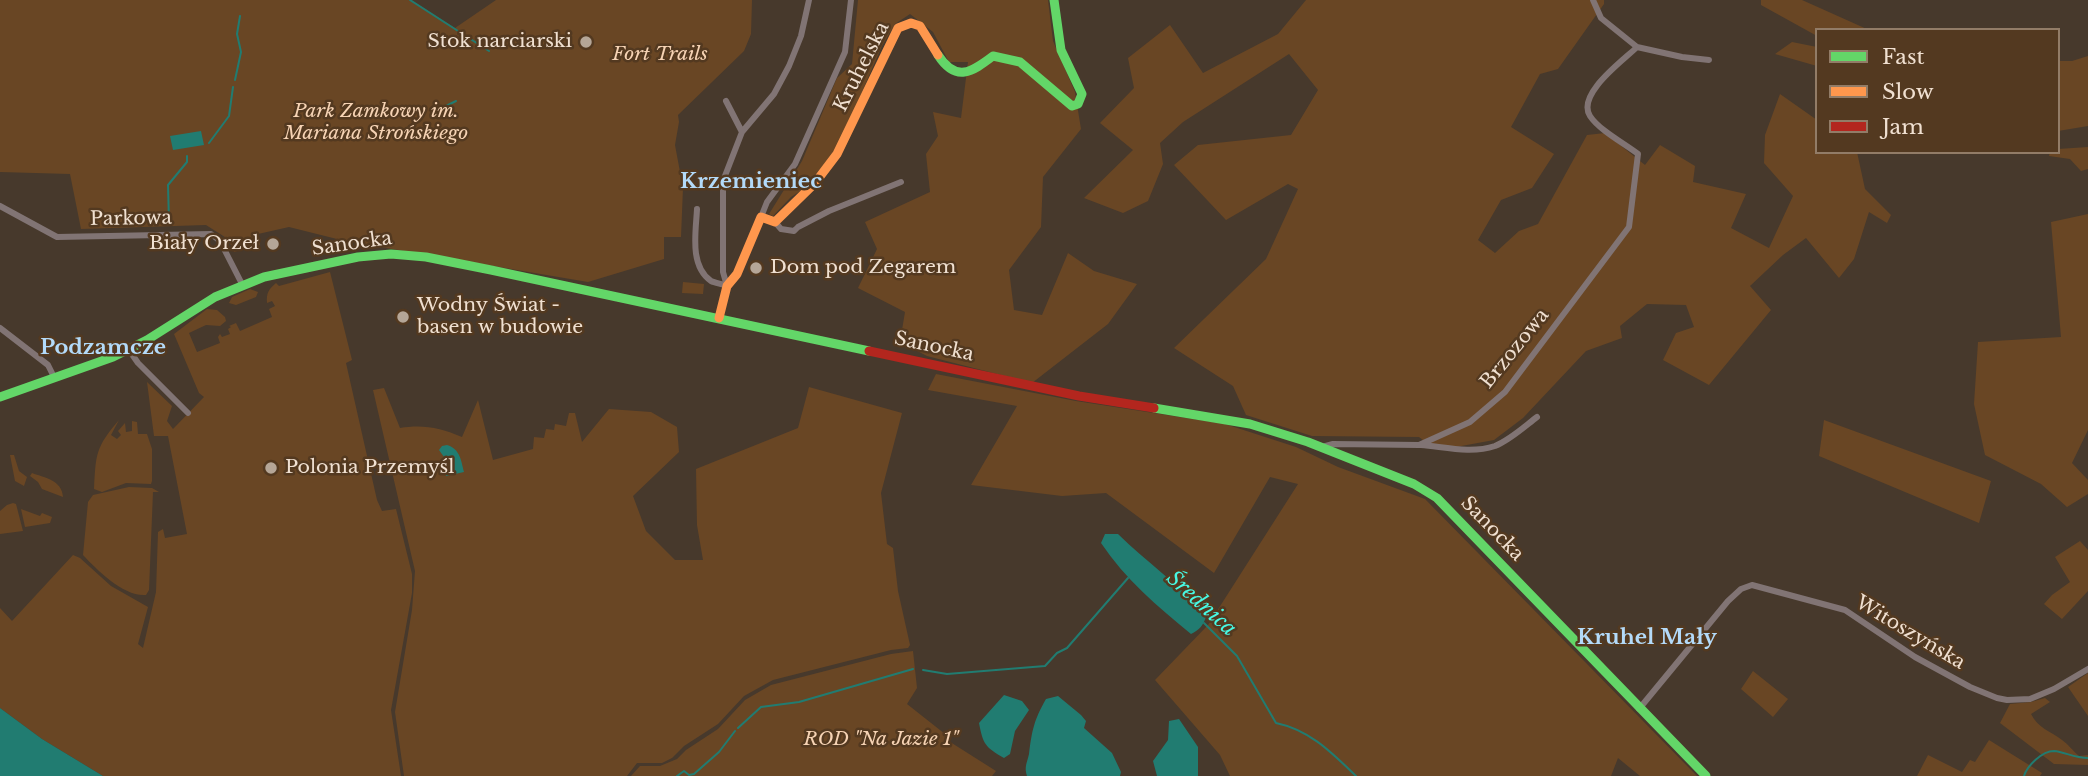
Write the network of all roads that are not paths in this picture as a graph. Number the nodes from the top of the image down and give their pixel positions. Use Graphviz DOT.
graph roads {
  1 [pos="809,0"];
  2 [pos="851,0"];
  3 [pos="1054,0"];
  4 [pos="1593,0"];
  5 [pos="1637,47"];
  6 [pos="1709,60"];
  7 [pos="726,101"];
  8 [pos="742,132"];
  9 [pos="901,182"];
  10 [pos="0,206"];
  11 [pos="697,209"];
  12 [pos="768,220"];
  13 [pos="242,284"];
  14 [pos="727,286"];
  15 [pos="719,318"];
  16 [pos="0,328"];
  17 [pos="129,349"];
  18 [pos="54,377"];
  19 [pos="0,397"];
  20 [pos="188,413"];
  21 [pos="1537,417"];
  22 [pos="1419,445"];
  23 [pos="1322,447"];
  24 [pos="2088,669"];
  25 [pos="1639,709"];
  26 [pos="1706,776"];
  1 -- 8 [label="street"];
  2 -- 12 [label="street"];
  3 -- 12 [label="main road, Kruhelska"];
  4 -- 5 [label="street"];
  5 -- 6 [label="street"];
  5 -- 22 [label="street, Brzozowa"];
  7 -- 8 [label="street"];
  8 -- 14 [label="street"];
  9 -- 12 [label="street"];
  10 -- 13 [label="street, Parkowa"];
  11 -- 14 [label="street"];
  12 -- 14 [label="main road, Kruhelska"];
  13 -- 15 [label="main road, Sanocka"];
  13 -- 17 [label="main road, Sanocka"];
  14 -- 15 [label="main road, Kruhelska"];
  15 -- 23 [label="main road, Sanocka"];
  16 -- 18 [label="street"];
  17 -- 18 [label="main road, Sanocka"];
  17 -- 20 [label="street"];
  18 -- 19 [label="main road, Sanocka"];
  21 -- 22 [label="street"];
  22 -- 23 [label="street, Brzozowa"];
  23 -- 25 [label="main road, Sanocka"];
  24 -- 25 [label="street, Witoszyńska"];
  25 -- 26 [label="main road, Sanocka"];
}
